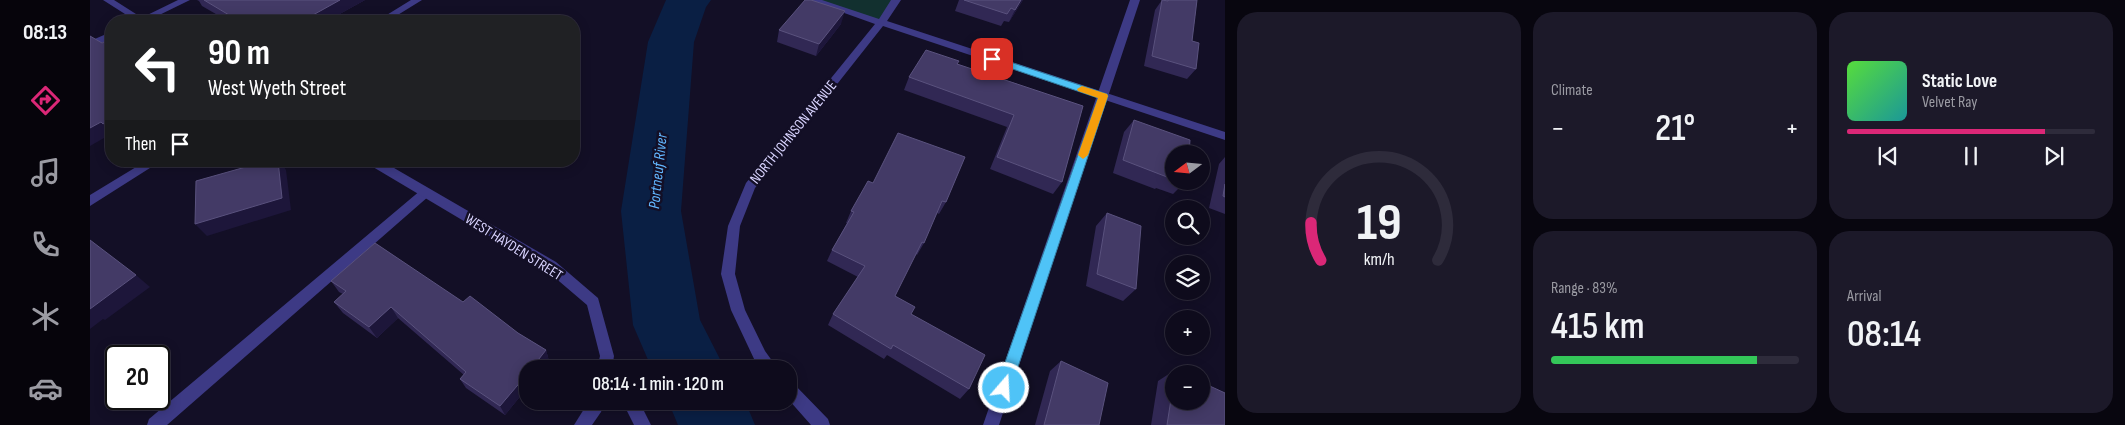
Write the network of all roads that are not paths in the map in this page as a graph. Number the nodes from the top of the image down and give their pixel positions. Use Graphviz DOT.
graph roads {
  1 [pos="108,0"];
  2 [pos="185,0"];
  3 [pos="417,0"];
  4 [pos="813,0"];
  5 [pos="896,0"];
  6 [pos="1135,0"];
  7 [pos="132,15"];
  8 [pos="154,15"];
  9 [pos="392,15"];
  10 [pos="881,23"];
  11 [pos="105,38"];
  12 [pos="90,45"];
  13 [pos="1103,96"];
  14 [pos="1225,136"];
  15 [pos="145,167"];
  16 [pos="382,167"];
  17 [pos="425,193"];
  18 [pos="90,201"];
  19 [pos="607,360"];
  20 [pos="763,360"];
  21 [pos="797,398"];
  22 [pos="592,410"];
  23 [pos="635,410"];
  24 [pos="155,425"];
  25 [pos="582,425"];
  26 [pos="643,425"];
  27 [pos="822,425"];
  28 [pos="991,425"];
  1 -- 7 [label="street"];
  2 -- 8 [label="street"];
  3 -- 9 [label="street"];
  4 -- 10 [label="street"];
  5 -- 10 [label="street, NORTH JOHNSON AVENUE"];
  6 -- 13 [label="street"];
  10 -- 13 [label="street"];
  10 -- 20 [label="street, NORTH JOHNSON AVENUE"];
  11 -- 12 [label="street"];
  13 -- 14 [label="street"];
  13 -- 28 [label="street"];
  15 -- 18 [label="street"];
  16 -- 17 [label="street, WEST HAYDEN STREET"];
  17 -- 19 [label="street, WEST HAYDEN STREET"];
  17 -- 24 [label="street"];
  21 -- 27 [label="street"];
  22 -- 25 [label="street"];
  23 -- 26 [label="street"];
}
